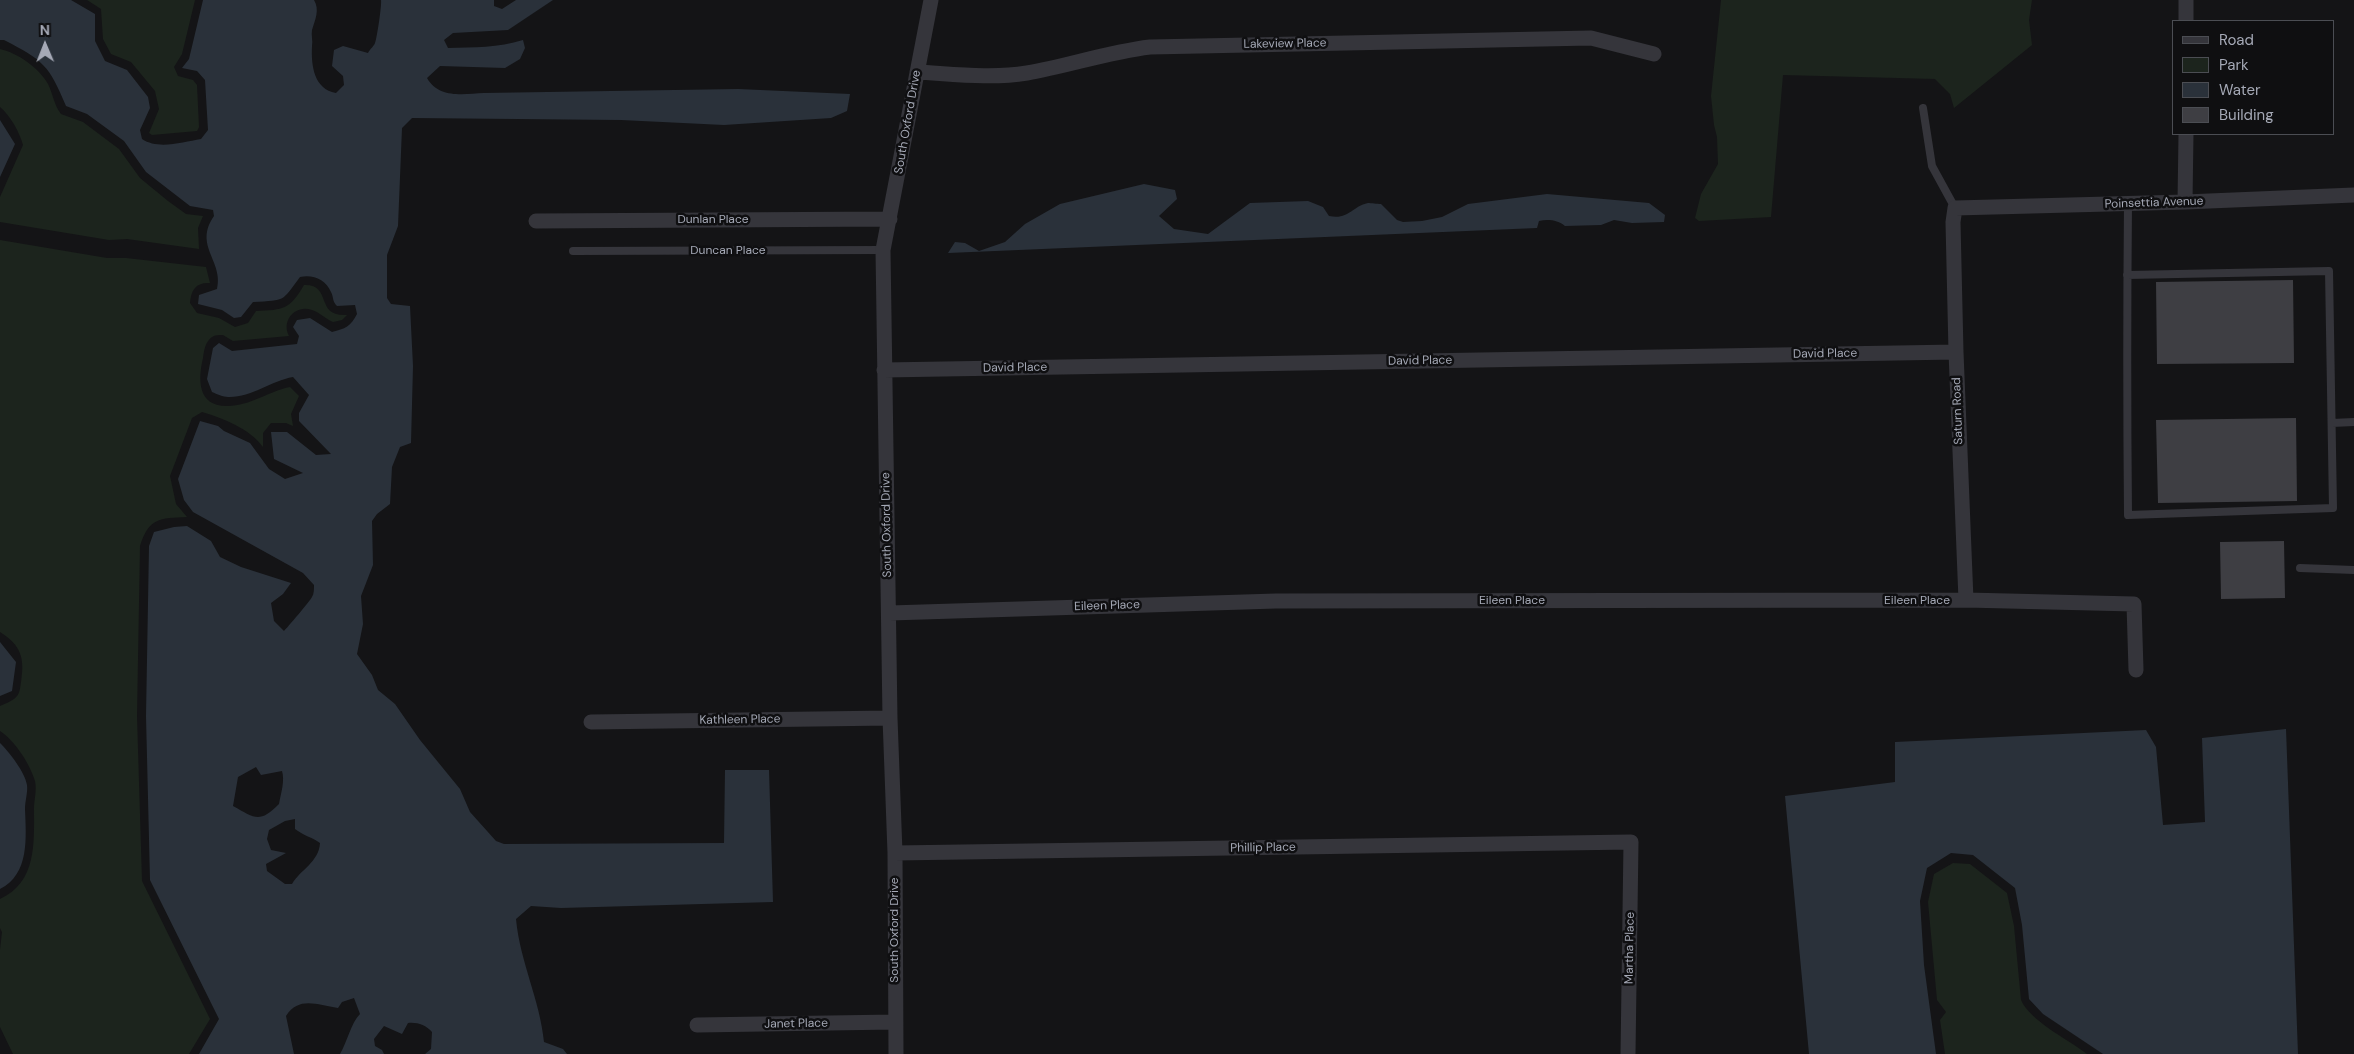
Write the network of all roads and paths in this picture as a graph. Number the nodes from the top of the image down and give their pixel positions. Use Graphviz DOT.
graph roads {
  1 [pos="931,0"];
  2 [pos="2186,0"];
  3 [pos="2186,20"];
  4 [pos="1654,54"];
  5 [pos="917,72"];
  6 [pos="1923,108"];
  7 [pos="2186,135"];
  8 [pos="2354,195"];
  9 [pos="2185,202"];
  10 [pos="2128,203"];
  11 [pos="1954,215"];
  12 [pos="890,219"];
  13 [pos="536,221"];
  14 [pos="883,250"];
  15 [pos="573,251"];
  16 [pos="2127,274"];
  17 [pos="1956,352"];
  18 [pos="884,370"];
  19 [pos="2354,422"];
  20 [pos="2332,423"];
  21 [pos="2300,568"];
  22 [pos="2354,570"];
  23 [pos="1966,600"];
  24 [pos="890,613"];
  25 [pos="2136,670"];
  26 [pos="890,718"];
  27 [pos="591,722"];
  28 [pos="1631,842"];
  29 [pos="895,854"];
  30 [pos="895,1022"];
  31 [pos="697,1025"];
  32 [pos="1628,1053"];
  33 [pos="896,1054"];
  1 -- 5 [label="street, South Oxford Drive"];
  2 -- 3 [label="street"];
  4 -- 5 [label="street, Lakeview Place"];
  5 -- 12 [label="street, South Oxford Drive"];
  6 -- 11 [label="lane"];
  7 -- 9 [label="street"];
  8 -- 9 [label="street, Poinsettia Avenue"];
  9 -- 10 [label="street, Poinsettia Avenue"];
  10 -- 11 [label="street, Poinsettia Avenue"];
  10 -- 16 [label="lane"];
  11 -- 17 [label="street, Saturn Road"];
  12 -- 13 [label="street, Dunlan Place"];
  12 -- 14 [label="street, South Oxford Drive"];
  14 -- 15 [label="lane, Duncan Place"];
  14 -- 18 [label="street, South Oxford Drive"];
  16 -- 20 [label="lane"];
  16 -- 20 [label="lane"];
  17 -- 18 [label="street, David Place"];
  17 -- 23 [label="street, Saturn Road"];
  18 -- 24 [label="street, South Oxford Drive"];
  19 -- 20 [label="lane"];
  21 -- 22 [label="lane"];
  23 -- 24 [label="street, Eileen Place"];
  23 -- 25 [label="street, Eileen Place"];
  24 -- 26 [label="street, South Oxford Drive"];
  26 -- 27 [label="street, Kathleen Place"];
  26 -- 29 [label="street, South Oxford Drive"];
  28 -- 29 [label="street, Phillip Place"];
  28 -- 32 [label="street, Martha Place"];
  29 -- 30 [label="street, South Oxford Drive"];
  30 -- 31 [label="street, Janet Place"];
  30 -- 33 [label="street, South Oxford Drive"];
}
